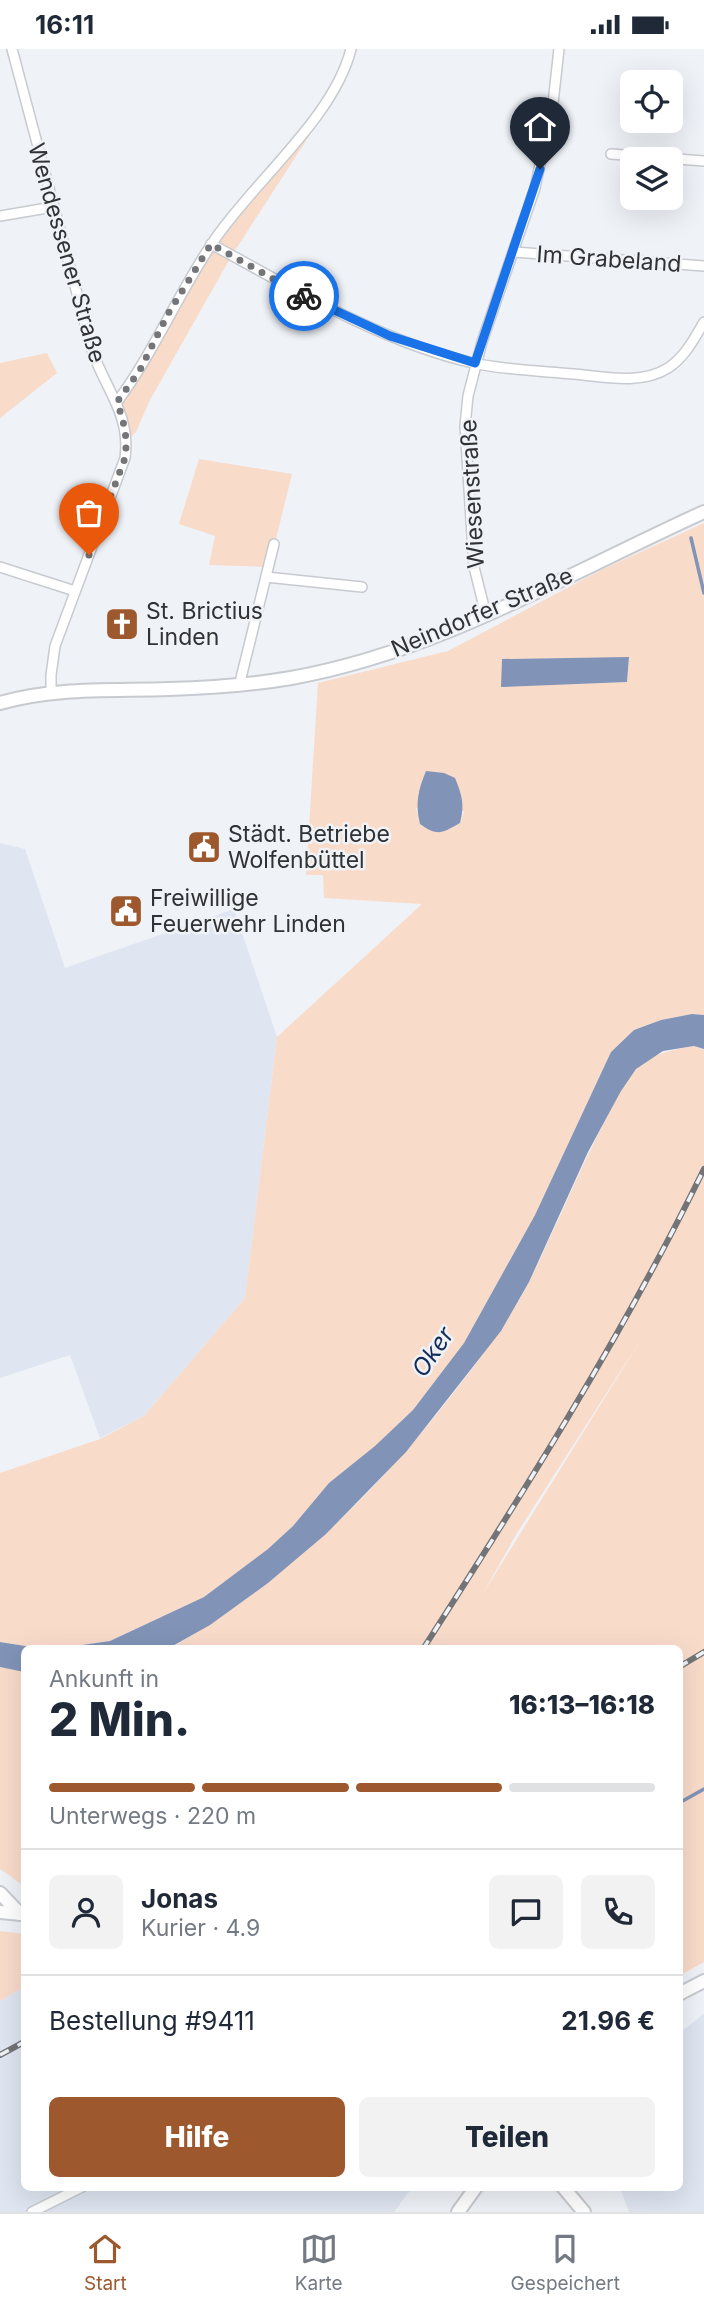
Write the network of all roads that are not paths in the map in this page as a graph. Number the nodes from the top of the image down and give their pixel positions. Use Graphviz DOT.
graph roads {
  1 [pos="12,49"];
  2 [pos="351,49"];
  3 [pos="559,49"];
  4 [pos="611,154"];
  5 [pos="704,161"];
  6 [pos="53,207"];
  7 [pos="0,216"];
  8 [pos="211,244"];
  9 [pos="513,252"];
  10 [pos="704,266"];
  11 [pos="704,322"];
  12 [pos="475,363"];
  13 [pos="117,402"];
  14 [pos="704,512"];
  15 [pos="274,544"];
  16 [pos="0,568"];
  17 [pos="266,577"];
  18 [pos="362,587"];
  19 [pos="75,591"];
  20 [pos="486,615"];
  21 [pos="239,686"];
  22 [pos="51,692"];
  23 [pos="0,703"];
  24 [pos="0,1893"];
  25 [pos="0,1912"];
  26 [pos="21,1914"];
  27 [pos="21,1915"];
  28 [pos="704,1981"];
  29 [pos="683,1992"];
  30 [pos="74,2191"];
  31 [pos="473,2191"];
  32 [pos="566,2191"];
  33 [pos="32,2212"];
  34 [pos="458,2212"];
  35 [pos="584,2212"];
  1 -- 6 [label="street, Wendessener Straße"];
  2 -- 8 [label="street"];
  3 -- 9 [label="street, Wiesenstraße"];
  4 -- 5 [label="street"];
  6 -- 7 [label="street"];
  6 -- 13 [label="street, Wendessener Straße"];
  8 -- 12 [label="street"];
  8 -- 13 [label="street"];
  9 -- 10 [label="street, Im Grabeland"];
  9 -- 12 [label="street, Wiesenstraße"];
  11 -- 12 [label="street"];
  12 -- 20 [label="street, Wiesenstraße"];
  13 -- 19 [label="street, Wendessener Straße"];
  14 -- 20 [label="street, Neindorfer Straße"];
  15 -- 17 [label="street"];
  16 -- 19 [label="street"];
  17 -- 18 [label="street"];
  17 -- 21 [label="street"];
  19 -- 22 [label="street, Wendessener Straße"];
  20 -- 21 [label="street, Neindorfer Straße"];
  21 -- 22 [label="street, Neindorfer Straße"];
  22 -- 23 [label="street, Neindorfer Straße"];
  24 -- 26 [label="street"];
  25 -- 27 [label="street"];
  28 -- 29 [label="street"];
  30 -- 33 [label="street"];
  31 -- 34 [label="street"];
  32 -- 35 [label="street"];
}
